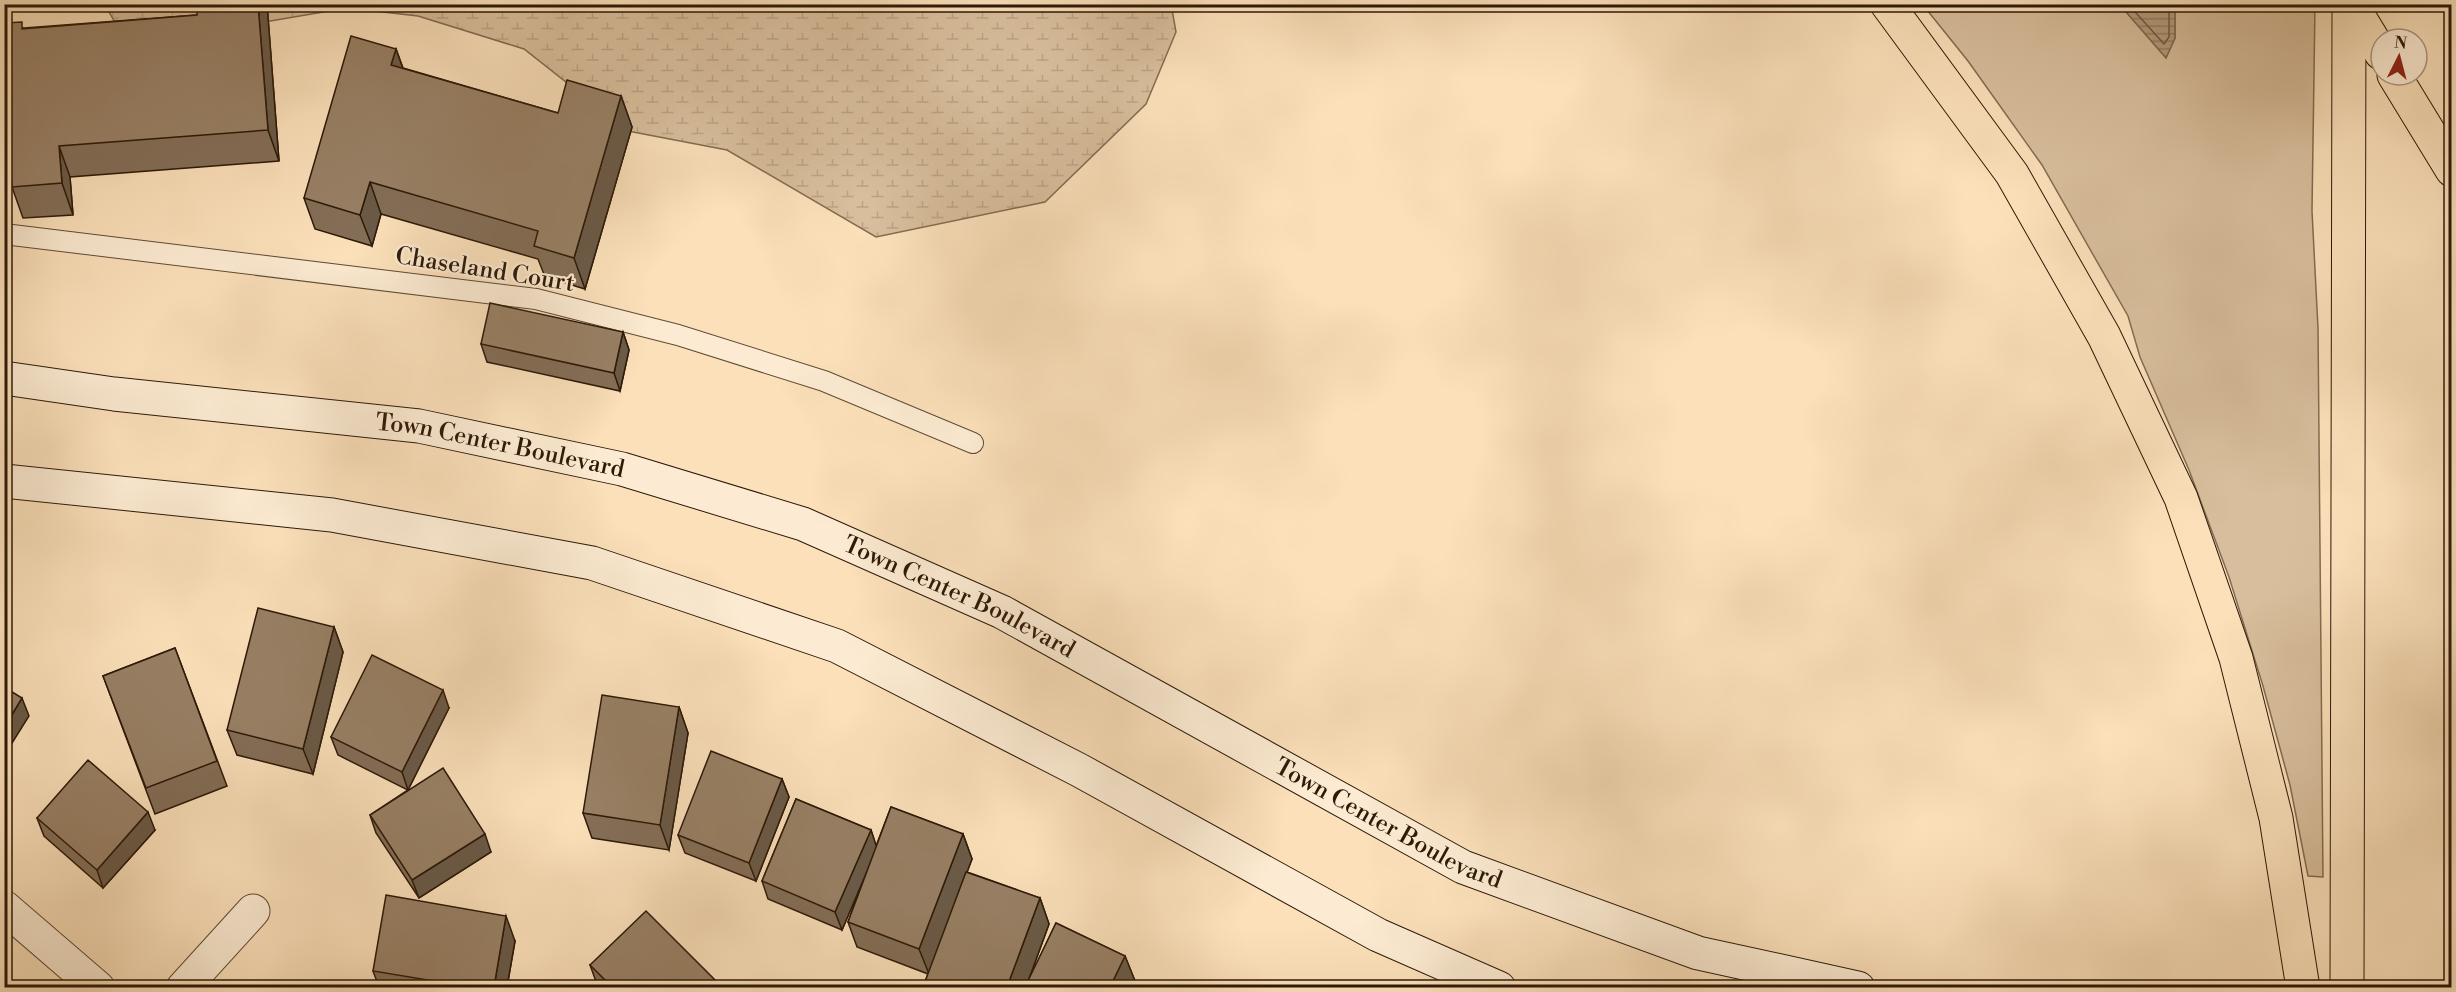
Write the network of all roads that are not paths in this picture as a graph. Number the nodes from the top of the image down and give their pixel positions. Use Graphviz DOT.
graph roads {
  1 [pos="1887,4"];
  2 [pos="2350,4"];
  3 [pos="2369,34"];
  4 [pos="2401,87"];
  5 [pos="2451,170"];
  6 [pos="4,234"];
  7 [pos="4,378"];
  8 [pos="973,443"];
  9 [pos="4,481"];
  10 [pos="4,907"];
  11 [pos="254,911"];
  12 [pos="98,987"];
  13 [pos="183,987"];
  14 [pos="1499,987"];
  15 [pos="1858,987"];
  16 [pos="2303,987"];
  17 [pos="2348,987"];
  1 -- 16 [label="highway"];
  2 -- 3 [label="highway"];
  2 -- 17 [label="highway"];
  4 -- 5 [label="highway"];
  6 -- 8 [label="lane, Chaseland Court"];
  7 -- 15 [label="main road, Town Center Boulevard"];
  9 -- 14 [label="main road"];
  10 -- 12 [label="main road"];
  11 -- 13 [label="main road"];
}
